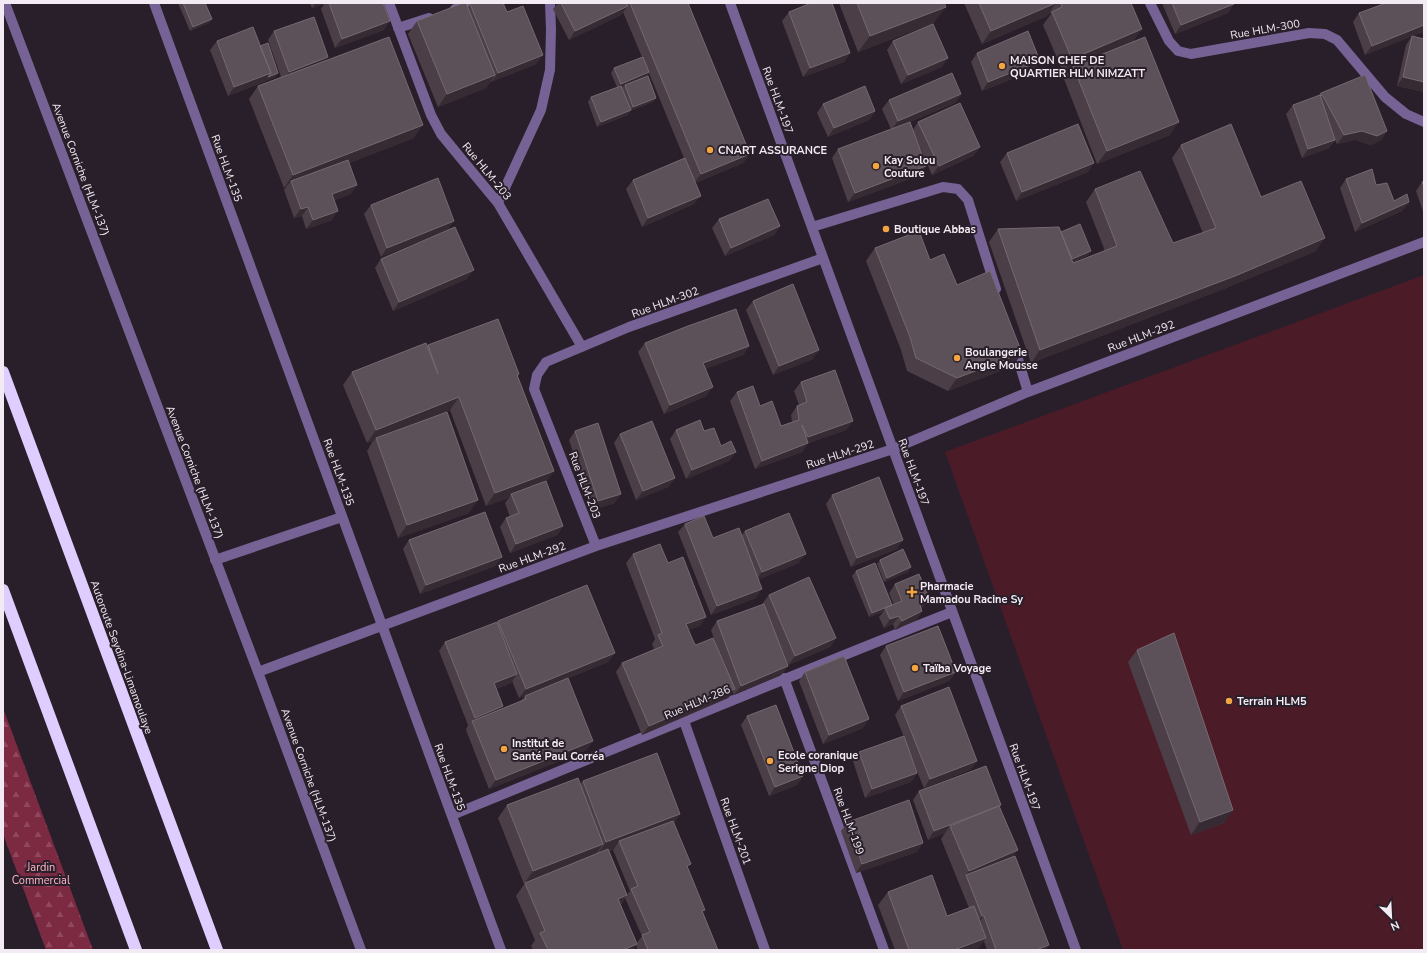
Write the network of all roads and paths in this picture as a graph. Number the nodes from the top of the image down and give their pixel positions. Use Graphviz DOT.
graph roads {
  1 [pos="5,3"];
  2 [pos="154,3"];
  3 [pos="389,3"];
  4 [pos="472,3"];
  5 [pos="550,3"];
  6 [pos="731,3"];
  7 [pos="1150,3"];
  8 [pos="398,28"];
  9 [pos="1424,122"];
  10 [pos="498,203"];
  11 [pos="812,227"];
  12 [pos="1424,242"];
  13 [pos="823,258"];
  14 [pos="998,296"];
  15 [pos="1010,333"];
  16 [pos="582,347"];
  17 [pos="3,372"];
  18 [pos="534,389"];
  19 [pos="1028,392"];
  20 [pos="893,449"];
  21 [pos="342,517"];
  22 [pos="596,546"];
  23 [pos="215,560"];
  24 [pos="3,590"];
  25 [pos="952,612"];
  26 [pos="382,625"];
  27 [pos="258,672"];
  28 [pos="784,678"];
  29 [pos="684,721"];
  30 [pos="452,815"];
  31 [pos="136,950"];
  32 [pos="217,950"];
  33 [pos="361,950"];
  34 [pos="501,950"];
  35 [pos="765,950"];
  36 [pos="884,950"];
  37 [pos="1076,950"];
  1 -- 23 [label="street, Avenue Corniche (HLM-137)"];
  2 -- 21 [label="street, Rue HLM-135"];
  3 -- 8 [label="street, Rue HLM-203"];
  4 -- 8 [label="street"];
  5 -- 10 [label="street"];
  6 -- 11 [label="street, Rue HLM-197"];
  7 -- 9 [label="street, Rue HLM-300"];
  8 -- 10 [label="street, Rue HLM-203"];
  10 -- 16 [label="street, Rue HLM-203"];
  11 -- 13 [label="street, Rue HLM-197"];
  11 -- 14 [label="street"];
  12 -- 19 [label="street, Rue HLM-292"];
  13 -- 16 [label="street, Rue HLM-302"];
  13 -- 20 [label="street, Rue HLM-197"];
  15 -- 19 [label="street"];
  16 -- 18 [label="street, Rue HLM-302"];
  17 -- 32 [label="highway, Autoroute Seydina-Limamoulaye"];
  18 -- 22 [label="street, Rue HLM-203"];
  19 -- 20 [label="street, Rue HLM-292"];
  20 -- 22 [label="street, Rue HLM-292"];
  20 -- 25 [label="street, Rue HLM-197"];
  21 -- 23 [label="street"];
  21 -- 26 [label="street, Rue HLM-135"];
  22 -- 26 [label="street, Rue HLM-292"];
  23 -- 27 [label="street, Avenue Corniche (HLM-137)"];
  24 -- 31 [label="highway"];
  25 -- 28 [label="street, Rue HLM-286"];
  25 -- 37 [label="street, Rue HLM-197"];
  26 -- 27 [label="street, Rue HLM-292"];
  26 -- 30 [label="street, Rue HLM-135"];
  27 -- 33 [label="street, Avenue Corniche (HLM-137)"];
  28 -- 29 [label="street, Rue HLM-286"];
  28 -- 36 [label="street, Rue HLM-199"];
  29 -- 30 [label="street, Rue HLM-286"];
  29 -- 35 [label="street, Rue HLM-201"];
  30 -- 34 [label="street, Rue HLM-135"];
}
